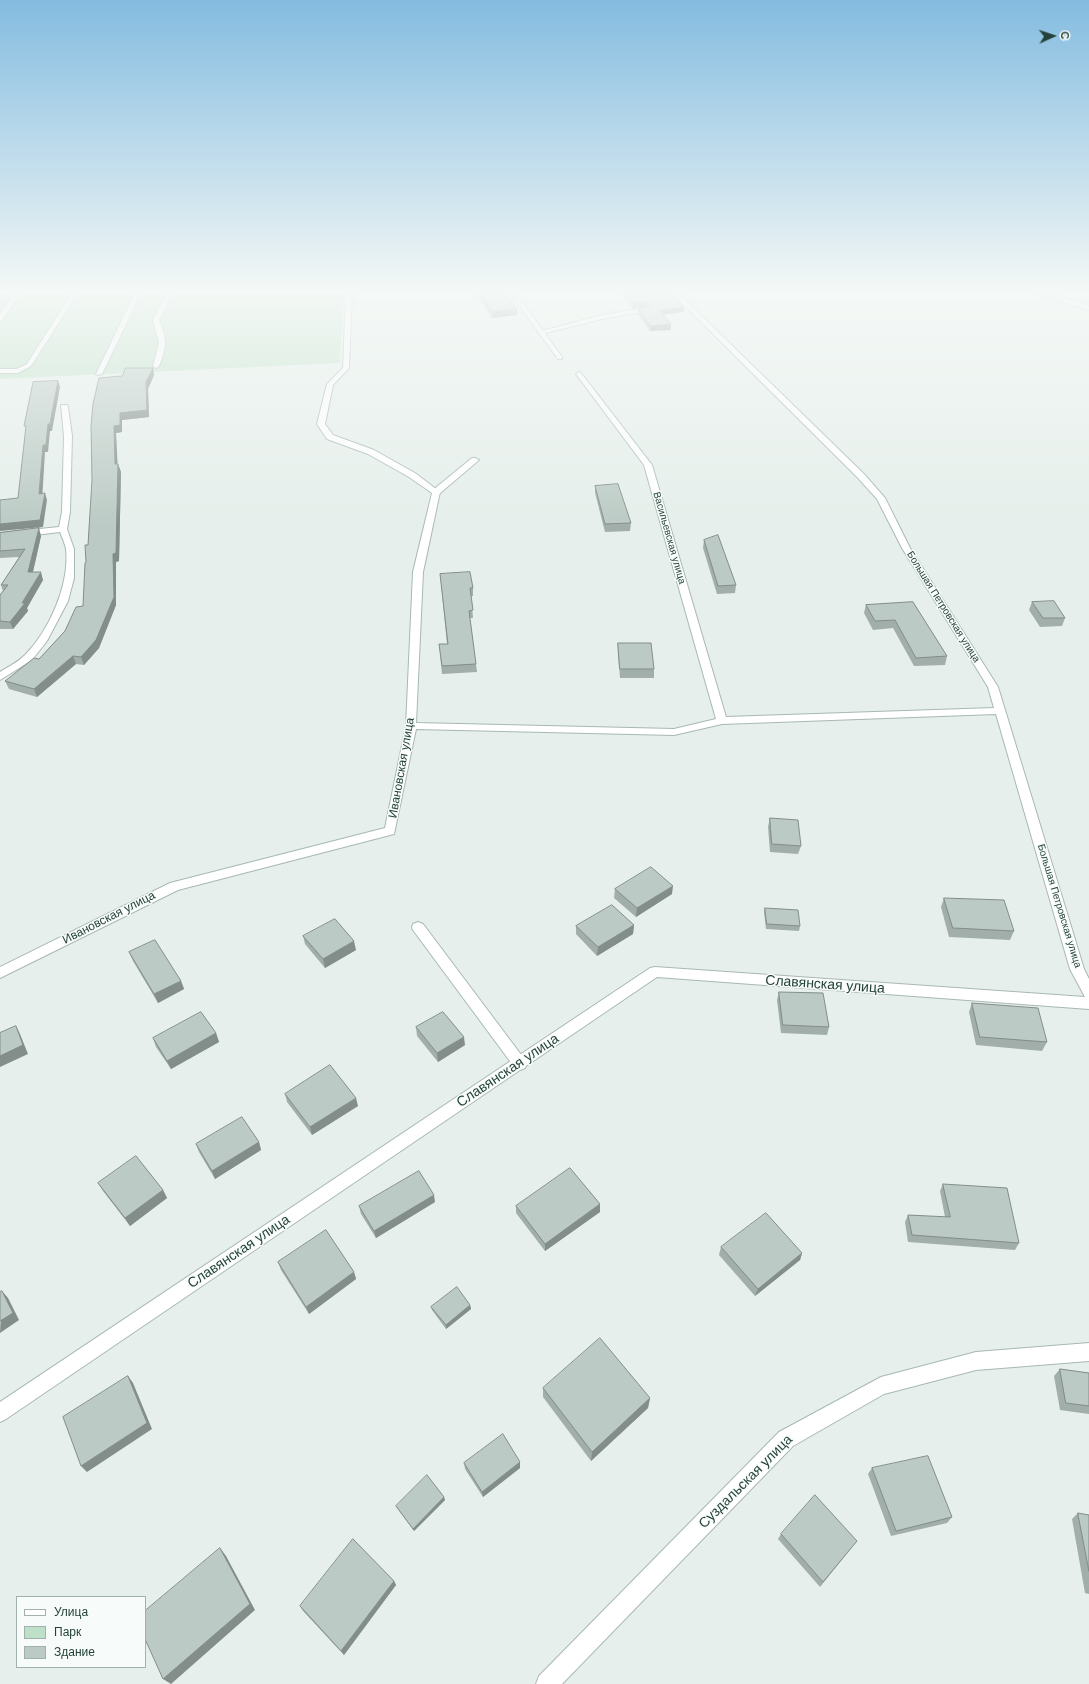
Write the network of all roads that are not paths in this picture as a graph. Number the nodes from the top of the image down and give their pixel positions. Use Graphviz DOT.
graph roads {
  1 [pos="342,372"];
  2 [pos="755,372"];
  3 [pos="579,374"];
  4 [pos="64,407"];
  5 [pos="475,460"];
  6 [pos="436,492"];
  7 [pos="63,529"];
  8 [pos="0,536"];
  9 [pos="0,678"];
  10 [pos="1001,711"];
  11 [pos="722,721"];
  12 [pos="411,726"];
  13 [pos="418,927"];
  14 [pos="0,973"];
  15 [pos="1089,993"];
  16 [pos="1089,1004"];
  17 [pos="520,1064"];
  18 [pos="1089,1352"];
  19 [pos="0,1414"];
  20 [pos="547,1684"];
  1 -- 6 [label="street"];
  2 -- 10 [label="street, Большая Петровская улица"];
  3 -- 11 [label="street, Васильевская улица"];
  4 -- 7 [label="street"];
  5 -- 6 [label="street"];
  6 -- 12 [label="street, Ивановская улица"];
  7 -- 8 [label="street"];
  7 -- 9 [label="street"];
  10 -- 11 [label="street"];
  10 -- 15 [label="street, Большая Петровская улица"];
  11 -- 12 [label="street"];
  12 -- 14 [label="street, Ивановская улица"];
  13 -- 17 [label="street"];
  16 -- 17 [label="street, Славянская улица"];
  17 -- 19 [label="street, Славянская улица"];
  18 -- 20 [label="street, Суздальская улица"];
}
